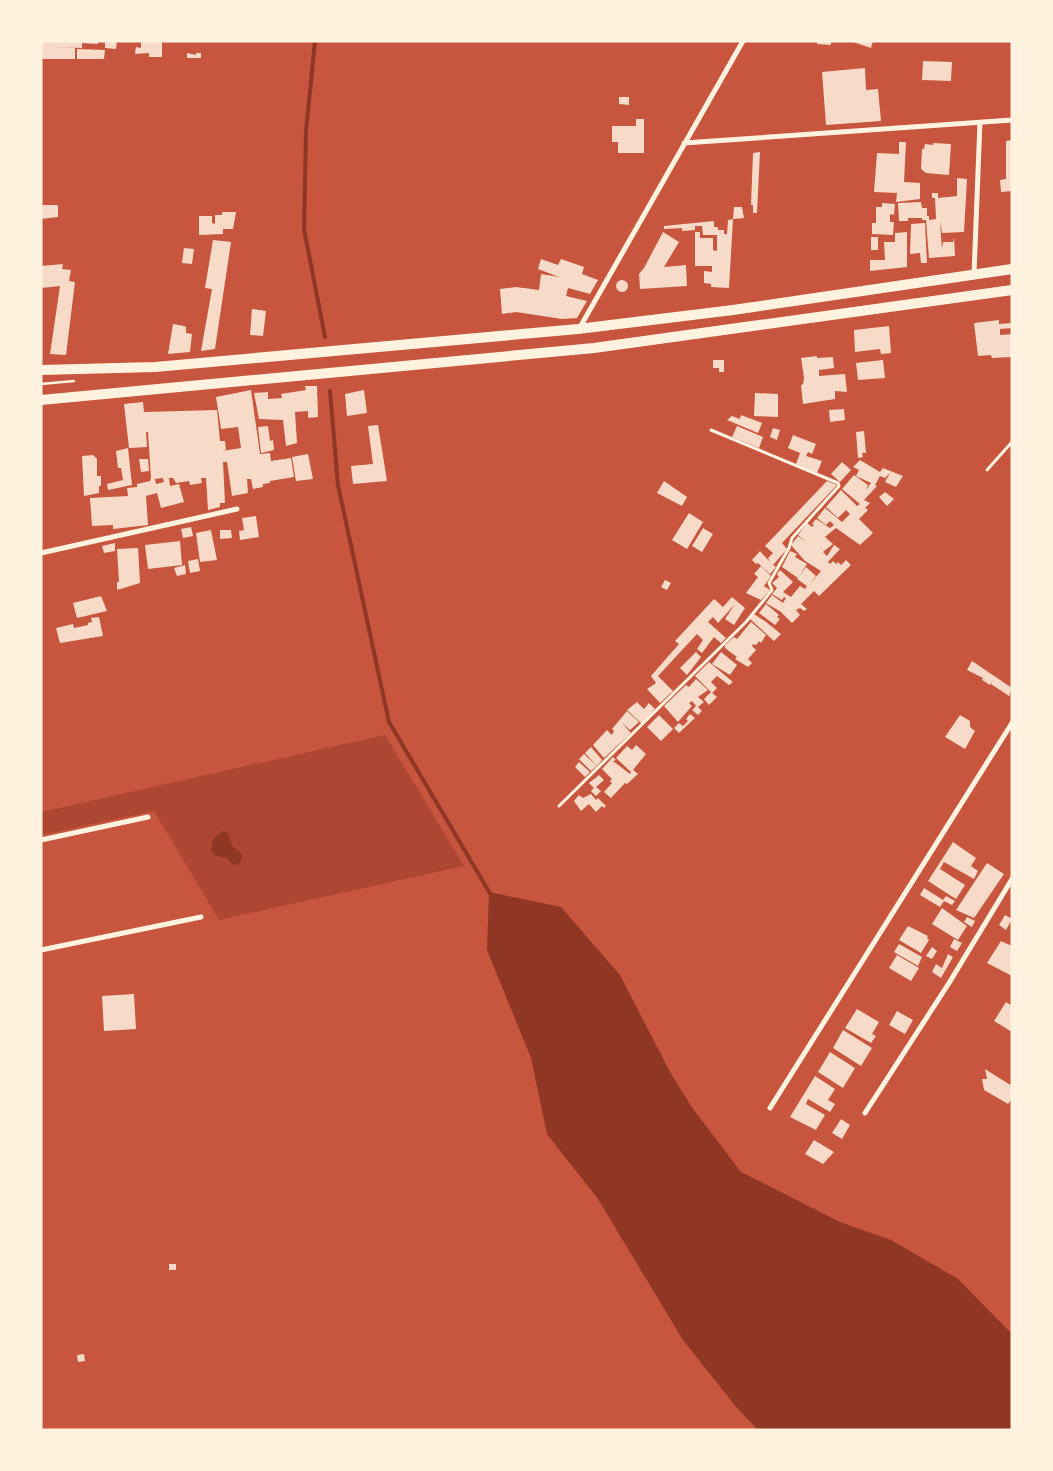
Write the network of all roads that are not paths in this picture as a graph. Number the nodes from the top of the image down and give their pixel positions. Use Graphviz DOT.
graph roads {
  1 [pos="743,41"];
  2 [pos="1012,120"];
  3 [pos="980,122"];
  4 [pos="684,143"];
  5 [pos="1012,269"];
  6 [pos="974,274"];
  7 [pos="1012,290"];
  8 [pos="578,329"];
  9 [pos="41,370"];
  10 [pos="41,400"];
  11 [pos="711,430"];
  12 [pos="1012,442"];
  13 [pos="987,470"];
  14 [pos="237,510"];
  15 [pos="41,553"];
  16 [pos="1012,723"];
  17 [pos="558,806"];
  18 [pos="148,817"];
  19 [pos="41,840"];
  20 [pos="1012,879"];
  21 [pos="201,916"];
  22 [pos="41,950"];
  23 [pos="770,1108"];
  24 [pos="865,1113"];
  1 -- 4 [label="street"];
  2 -- 3 [label="street"];
  3 -- 4 [label="street"];
  3 -- 6 [label="street"];
  4 -- 8 [label="street"];
  5 -- 6 [label="highway"];
  6 -- 8 [label="highway"];
  7 -- 10 [label="highway"];
  8 -- 9 [label="highway"];
  11 -- 17 [label="lane"];
  12 -- 13 [label="lane"];
  14 -- 15 [label="street"];
  16 -- 23 [label="street"];
  18 -- 19 [label="street"];
  20 -- 24 [label="street"];
  21 -- 22 [label="street"];
}
